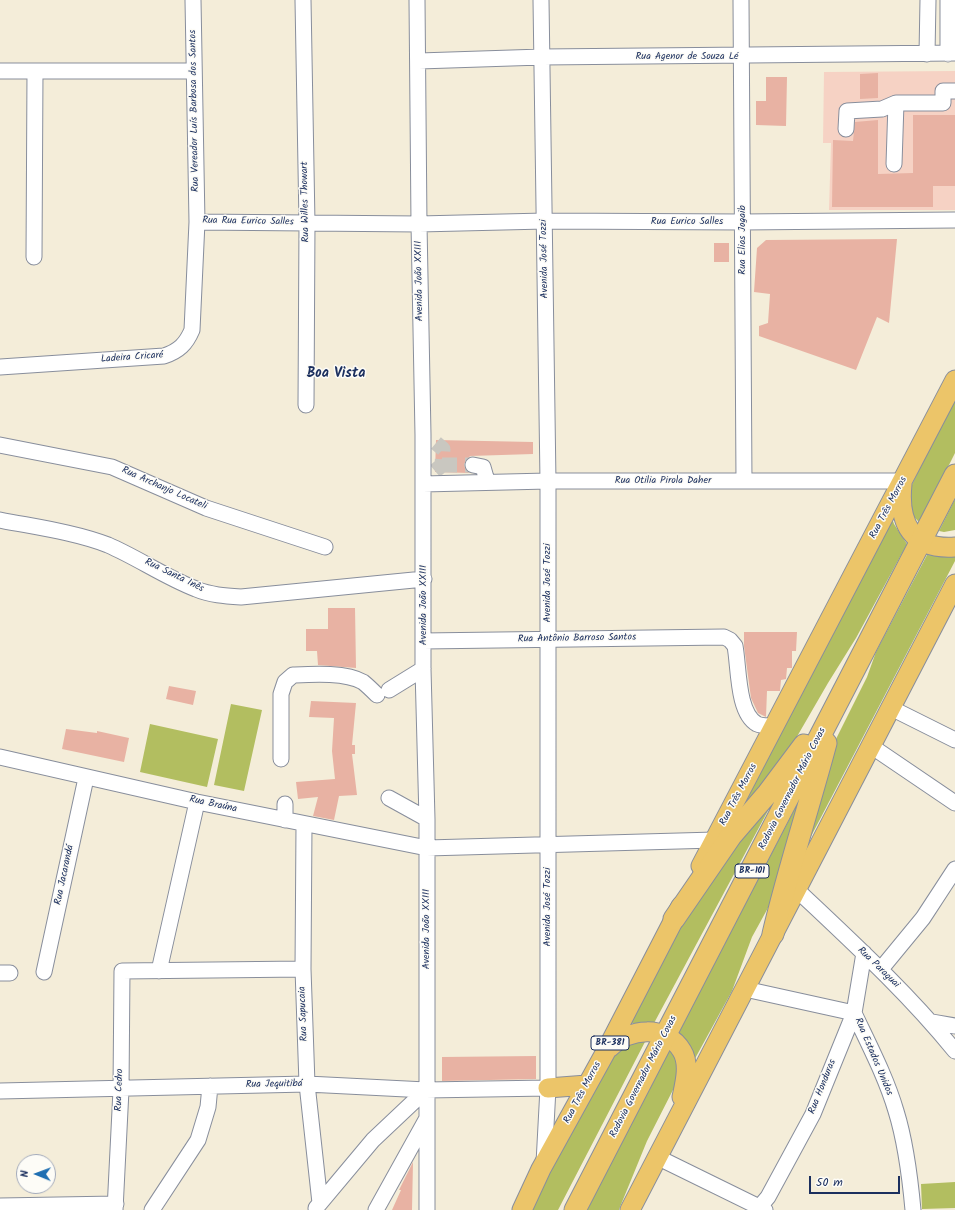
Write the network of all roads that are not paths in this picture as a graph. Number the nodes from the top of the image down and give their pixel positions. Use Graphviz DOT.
graph roads {
  1 [pos="193,0"];
  2 [pos="303,0"];
  3 [pos="417,0"];
  4 [pos="541,0"];
  5 [pos="741,0"];
  6 [pos="928,0"];
  7 [pos="948,0"];
  8 [pos="927,54"];
  9 [pos="951,54"];
  10 [pos="741,56"];
  11 [pos="542,57"];
  12 [pos="419,61"];
  13 [pos="0,71"];
  14 [pos="194,71"];
  15 [pos="35,72"];
  16 [pos="955,90"];
  17 [pos="896,103"];
  18 [pos="846,128"];
  19 [pos="894,164"];
  20 [pos="955,220"];
  21 [pos="545,221"];
  22 [pos="197,222"];
  23 [pos="743,222"];
  24 [pos="307,223"];
  25 [pos="419,224"];
  26 [pos="34,257"];
  27 [pos="0,367"];
  28 [pos="955,380"];
  29 [pos="306,405"];
  30 [pos="423,435"];
  31 [pos="436,443"];
  32 [pos="0,445"];
  33 [pos="473,465"];
  34 [pos="435,472"];
  35 [pos="955,475"];
  36 [pos="487,481"];
  37 [pos="548,481"];
  38 [pos="744,481"];
  39 [pos="902,481"];
  40 [pos="424,482"];
  41 [pos="0,520"];
  42 [pos="921,542"];
  43 [pos="326,547"];
  44 [pos="955,547"];
  45 [pos="424,579"];
  46 [pos="955,584"];
  47 [pos="548,639"];
  48 [pos="423,641"];
  49 [pos="423,669"];
  50 [pos="835,705"];
  51 [pos="891,708"];
  52 [pos="775,726"];
  53 [pos="955,740"];
  54 [pos="871,746"];
  55 [pos="0,757"];
  56 [pos="281,759"];
  57 [pos="86,778"];
  58 [pos="389,798"];
  59 [pos="197,802"];
  60 [pos="955,803"];
  61 [pos="285,804"];
  62 [pos="427,819"];
  63 [pos="285,820"];
  64 [pos="304,825"];
  65 [pos="715,840"];
  66 [pos="548,844"];
  67 [pos="427,848"];
  68 [pos="955,869"];
  69 [pos="796,889"];
  70 [pos="674,919"];
  71 [pos="773,934"];
  72 [pos="864,953"];
  73 [pos="303,969"];
  74 [pos="880,969"];
  75 [pos="159,970"];
  76 [pos="44,972"];
  77 [pos="745,989"];
  78 [pos="854,1013"];
  79 [pos="932,1022"];
  80 [pos="955,1026"];
  81 [pos="665,1036"];
  82 [pos="955,1051"];
  83 [pos="605,1053"];
  84 [pos="307,1084"];
  85 [pos="587,1085"];
  86 [pos="210,1086"];
  87 [pos="548,1088"];
  88 [pos="121,1090"];
  89 [pos="426,1090"];
  90 [pos="0,1091"];
  91 [pos="678,1114"];
  92 [pos="426,1120"];
  93 [pos="657,1157"];
  94 [pos="544,1166"];
  95 [pos="0,1206"];
  96 [pos="317,1206"];
  97 [pos="116,1207"];
  98 [pos="760,1209"];
  99 [pos="152,1210"];
  100 [pos="376,1210"];
  101 [pos="427,1210"];
  102 [pos="522,1210"];
  103 [pos="575,1210"];
  104 [pos="630,1210"];
  105 [pos="913,1210"];
  1 -- 14 [label="street, Rua Vereador Luís Barbosa dos Santos"];
  2 -- 24 [label="street, Rua Willes Thowart"];
  3 -- 12 [label="street, Avenida João XXIII"];
  4 -- 11 [label="street, Avenida José Tozzi"];
  5 -- 10 [label="street, Rua Elias Jogaib"];
  6 -- 8 [label="street"];
  7 -- 9 [label="street"];
  8 -- 9 [label="street, Rua Agenor de Souza Lé"];
  8 -- 10 [label="street, Rua Agenor de Souza Lé"];
  10 -- 11 [label="street, Rua Agenor de Souza Lé"];
  10 -- 23 [label="street, Rua Elias Jogaib"];
  11 -- 12 [label="street, Rua Agenor de Souza Lé"];
  11 -- 21 [label="street, Avenida José Tozzi"];
  12 -- 25 [label="street, Avenida João XXIII"];
  13 -- 15 [label="street"];
  14 -- 15 [label="street"];
  14 -- 22 [label="street, Rua Vereador Luís Barbosa dos Santos"];
  15 -- 26 [label="street"];
  16 -- 17 [label="street"];
  17 -- 18 [label="street"];
  17 -- 19 [label="street"];
  20 -- 23 [label="street, Rua Eurico Salles"];
  21 -- 23 [label="street, Rua Eurico Salles"];
  21 -- 25 [label="street, Rua Eurico Salles"];
  21 -- 37 [label="street, Avenida José Tozzi"];
  22 -- 24 [label="street, Rua Rua Eurico Salles"];
  22 -- 27 [label="street, Ladeira Cricaré"];
  23 -- 38 [label="street, Rua Elias Jogaib"];
  24 -- 25 [label="street, Rua Rua Eurico Salles"];
  24 -- 29 [label="street, Rua Willes Thowart"];
  25 -- 30 [label="street, Avenida João XXIII"];
  28 -- 39 [label="main road, Rua Três Morros / BR-381"];
  30 -- 31 [label="street"];
  30 -- 40 [label="street, Avenida João XXIII"];
  32 -- 43 [label="street, Rua Archanjo Locateli"];
  33 -- 36 [label="street"];
  34 -- 40 [label="street"];
  35 -- 42 [label="highway, Rodovia Governador Mário Covas / BR-101"];
  36 -- 37 [label="street, Rua Otilia Pirola Daher"];
  36 -- 40 [label="street, Rua Otilia Pirola Daher"];
  37 -- 38 [label="street, Rua Otilia Pirola Daher"];
  37 -- 47 [label="street, Avenida José Tozzi"];
  38 -- 39 [label="street, Rua Otilia Pirola Daher"];
  39 -- 42 [label="main road"];
  39 -- 52 [label="main road, Rua Três Morros / BR-381"];
  40 -- 45 [label="street, Avenida João XXIII"];
  41 -- 45 [label="street, Rua Santa Inês"];
  42 -- 44 [label="main road"];
  42 -- 50 [label="highway, Rodovia Governador Mário Covas / BR-101"];
  45 -- 48 [label="street, Avenida João XXIII"];
  46 -- 51 [label="main road"];
  47 -- 48 [label="street, Rua Antônio Barroso Santos"];
  47 -- 52 [label="street, Rua Antônio Barroso Santos"];
  47 -- 66 [label="street, Avenida José Tozzi"];
  48 -- 49 [label="street, Avenida João XXIII"];
  49 -- 56 [label="street"];
  49 -- 62 [label="street, Avenida João XXIII"];
  50 -- 70 [label="highway"];
  50 -- 71 [label="highway"];
  50 -- 81 [label="highway, Rodovia Governador Mário Covas / BR-101"];
  51 -- 53 [label="street"];
  51 -- 54 [label="main road"];
  52 -- 65 [label="main road, Rua Três Morros / BR-381"];
  54 -- 60 [label="street"];
  54 -- 69 [label="main road"];
  55 -- 57 [label="street, Rua Braúna"];
  57 -- 59 [label="street, Rua Braúna"];
  57 -- 76 [label="street, Rua Jacarandá"];
  58 -- 62 [label="street"];
  59 -- 63 [label="street, Rua Braúna"];
  59 -- 75 [label="street"];
  61 -- 63 [label="street"];
  62 -- 67 [label="street, Avenida João XXIII"];
  63 -- 64 [label="street, Rua Braúna"];
  64 -- 67 [label="street, Rua Braúna"];
  64 -- 73 [label="street, Rua Sapucaia"];
  65 -- 66 [label="street, Rua Braúna"];
  65 -- 70 [label="main road, Rua Três Morros / BR-381"];
  66 -- 67 [label="street, Rua Braúna"];
  66 -- 87 [label="street, Avenida José Tozzi"];
  67 -- 89 [label="street, Avenida João XXIII"];
  68 -- 74 [label="street"];
  69 -- 71 [label="main road"];
  69 -- 72 [label="street, Rua Paraguai"];
  70 -- 83 [label="main road, Rua Três Morros / BR-381"];
  71 -- 77 [label="main road"];
  72 -- 74 [label="street, Rua Paraguai"];
  72 -- 78 [label="street, Rua Honduras"];
  73 -- 75 [label="street"];
  73 -- 84 [label="street, Rua Sapucaia"];
  74 -- 79 [label="street, Rua Paraguai"];
  75 -- 88 [label="street, Rua Cedro"];
  77 -- 78 [label="street, Rua Estados Unidos"];
  77 -- 91 [label="main road"];
  78 -- 98 [label="street, Rua Honduras"];
  78 -- 105 [label="street, Rua Estados Unidos"];
  79 -- 80 [label="street"];
  79 -- 82 [label="street, Rua Paraguai"];
  81 -- 83 [label="main road"];
  81 -- 91 [label="main road"];
  81 -- 103 [label="highway, Rodovia Governador Mário Covas / BR-101"];
  83 -- 85 [label="main road, Rua Três Morros / BR-381"];
  84 -- 86 [label="street, Rua Jequitibá"];
  84 -- 89 [label="street, Rua Jequitibá"];
  84 -- 96 [label="street, Rua Sapucaia"];
  85 -- 87 [label="main road"];
  85 -- 94 [label="main road, Rua Três Morros / BR-381"];
  86 -- 88 [label="street, Rua Jequitibá"];
  86 -- 99 [label="street"];
  87 -- 89 [label="street, Rua Jequitibá"];
  87 -- 94 [label="street, Avenida José Tozzi"];
  88 -- 90 [label="street, Rua Jequitibá"];
  88 -- 97 [label="street, Rua Cedro"];
  89 -- 92 [label="street, Avenida João XXIII"];
  89 -- 96 [label="street"];
  91 -- 93 [label="main road"];
  92 -- 100 [label="street"];
  92 -- 101 [label="street, Avenida João XXIII"];
  93 -- 98 [label="street"];
  93 -- 104 [label="main road"];
  94 -- 102 [label="main road, Rua Três Morros / BR-381"];
  95 -- 97 [label="street"];
}
